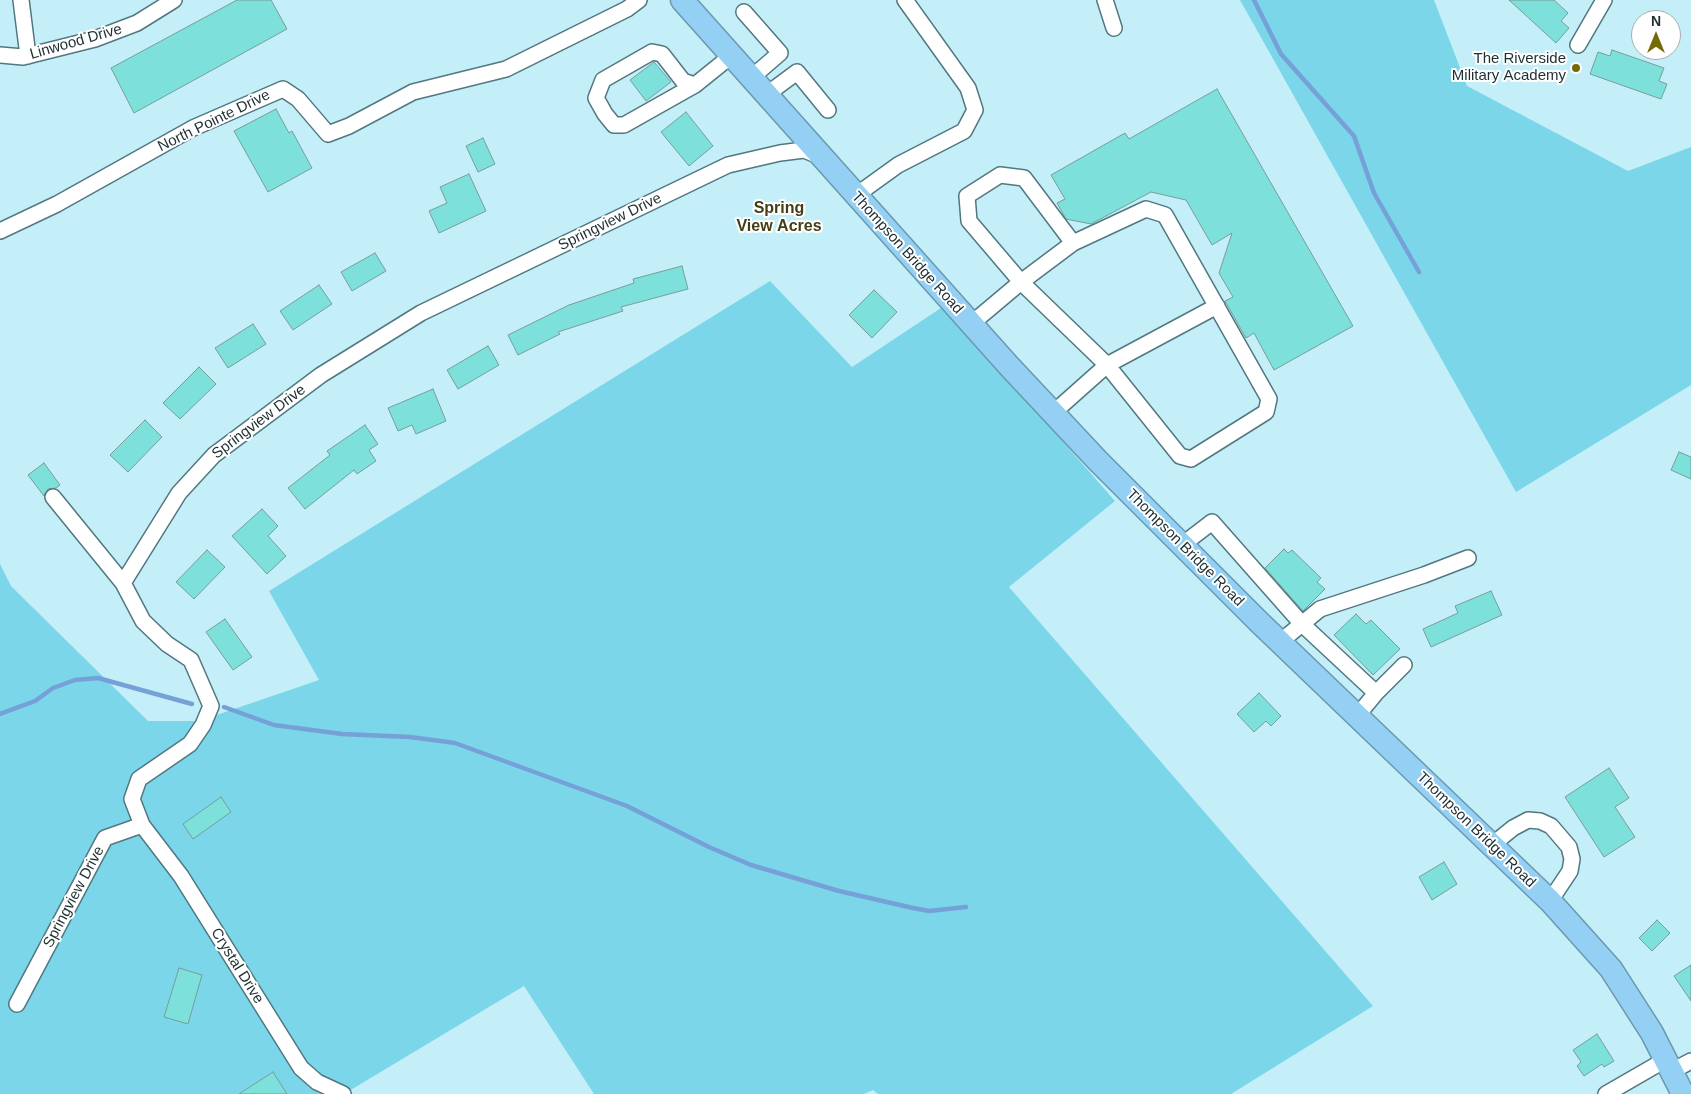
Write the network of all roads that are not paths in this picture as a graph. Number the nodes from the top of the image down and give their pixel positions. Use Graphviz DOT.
graph roads {
  1 [pos="22,0"];
  2 [pos="174,0"];
  3 [pos="639,0"];
  4 [pos="682,0"];
  5 [pos="905,0"];
  6 [pos="1105,0"];
  7 [pos="1604,0"];
  8 [pos="744,12"];
  9 [pos="1114,28"];
  10 [pos="1578,46"];
  11 [pos="0,55"];
  12 [pos="28,56"];
  13 [pos="731,56"];
  14 [pos="751,78"];
  15 [pos="696,84"];
  16 [pos="766,95"];
  17 [pos="828,110"];
  18 [pos="821,157"];
  19 [pos="855,196"];
  20 [pos="0,230"];
  21 [pos="1073,242"];
  22 [pos="1021,282"];
  23 [pos="1217,306"];
  24 [pos="971,324"];
  25 [pos="1107,365"];
  26 [pos="1053,413"];
  27 [pos="53,497"];
  28 [pos="1182,545"];
  29 [pos="1468,558"];
  30 [pos="123,583"];
  31 [pos="1302,624"];
  32 [pos="1280,642"];
  33 [pos="1404,665"];
  34 [pos="1376,693"];
  35 [pos="1357,716"];
  36 [pos="142,825"];
  37 [pos="1492,845"];
  38 [pos="1550,900"];
  39 [pos="17,1004"];
  40 [pos="1676,1064"];
  41 [pos="343,1094"];
  42 [pos="1606,1094"];
  43 [pos="1683,1094"];
  1 -- 12 [label="street"];
  2 -- 12 [label="street, Linwood Drive"];
  3 -- 20 [label="street, North Pointe Drive"];
  4 -- 13 [label="highway, Thompson Bridge Road"];
  5 -- 19 [label="street"];
  6 -- 9 [label="street"];
  7 -- 10 [label="street"];
  8 -- 14 [label="street"];
  11 -- 12 [label="street, Linwood Drive"];
  13 -- 14 [label="highway, Thompson Bridge Road"];
  13 -- 15 [label="street"];
  14 -- 16 [label="highway, Thompson Bridge Road"];
  15 -- 15 [label="street"];
  16 -- 17 [label="street"];
  16 -- 18 [label="highway, Thompson Bridge Road"];
  18 -- 19 [label="highway, Thompson Bridge Road"];
  18 -- 30 [label="street, Springview Drive"];
  19 -- 24 [label="highway, Thompson Bridge Road"];
  21 -- 22 [label="street"];
  21 -- 22 [label="street"];
  21 -- 23 [label="street"];
  22 -- 24 [label="street"];
  22 -- 25 [label="street"];
  23 -- 25 [label="street"];
  23 -- 25 [label="street"];
  24 -- 26 [label="highway, Thompson Bridge Road"];
  25 -- 26 [label="street"];
  26 -- 28 [label="highway, Thompson Bridge Road"];
  27 -- 30 [label="street"];
  28 -- 31 [label="street"];
  28 -- 32 [label="highway, Thompson Bridge Road"];
  29 -- 31 [label="street"];
  30 -- 36 [label="street"];
  31 -- 32 [label="street"];
  31 -- 34 [label="street"];
  32 -- 35 [label="highway, Thompson Bridge Road"];
  33 -- 34 [label="street"];
  34 -- 35 [label="street"];
  35 -- 37 [label="highway, Thompson Bridge Road"];
  36 -- 39 [label="street, Springview Drive"];
  36 -- 41 [label="street, Crystal Drive"];
  37 -- 38 [label="highway, Thompson Bridge Road"];
  37 -- 38 [label="street"];
  38 -- 40 [label="highway, Thompson Bridge Road"];
  40 -- 42 [label="street"];
  40 -- 43 [label="highway, Thompson Bridge Road"];
}
